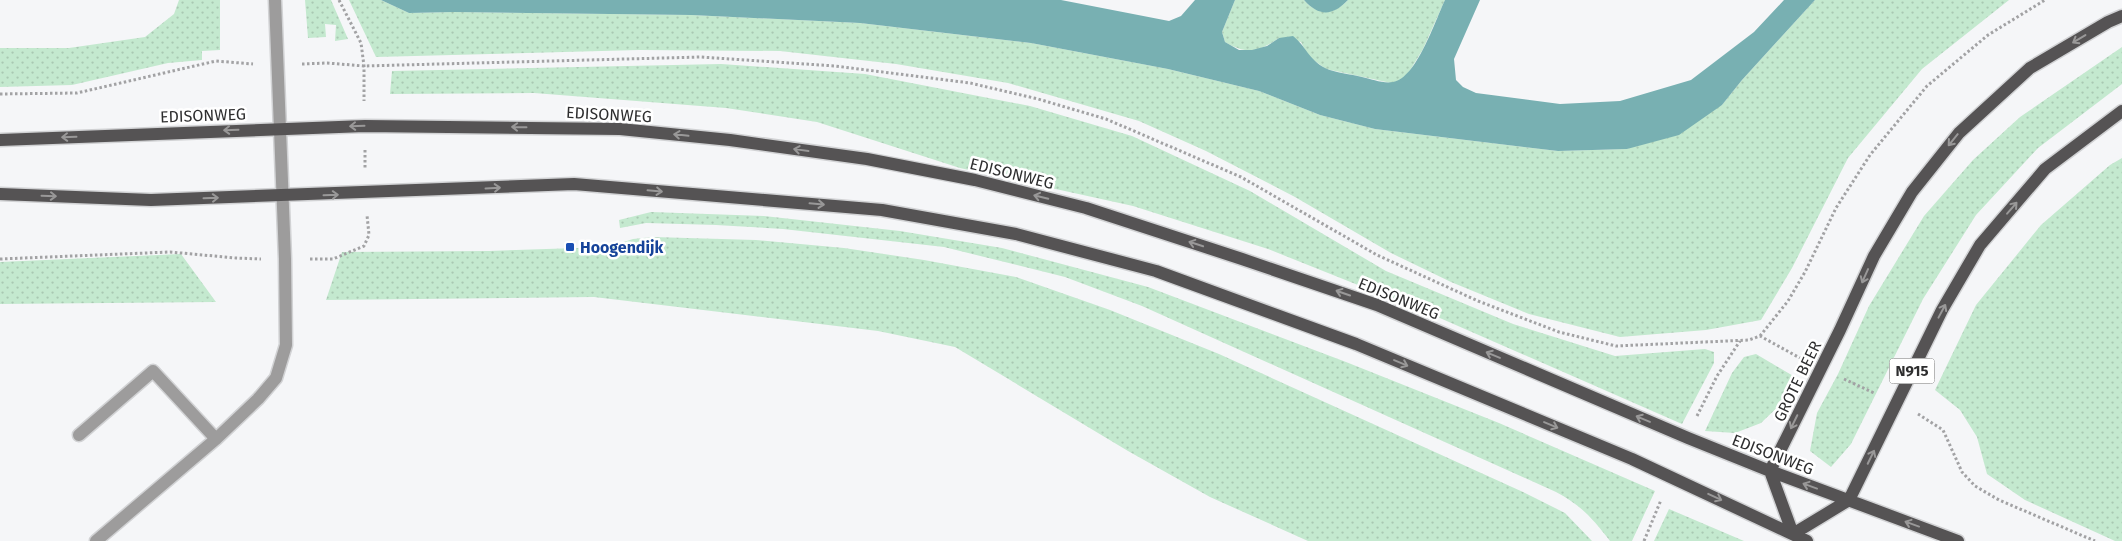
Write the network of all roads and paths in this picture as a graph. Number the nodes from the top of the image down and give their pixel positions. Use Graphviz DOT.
graph roads {
  1 [pos="275,0"];
  2 [pos="339,0"];
  3 [pos="2045,0"];
  4 [pos="2122,16"];
  5 [pos="2122,111"];
  6 [pos="365,126"];
  7 [pos="280,128"];
  8 [pos="0,140"];
  9 [pos="365,193"];
  10 [pos="0,194"];
  11 [pos="282,196"];
  12 [pos="0,259"];
  13 [pos="285,259"];
  14 [pos="1760,336"];
  15 [pos="79,435"];
  16 [pos="216,439"];
  17 [pos="1770,471"];
  18 [pos="1849,500"];
  19 [pos="1793,534"];
  20 [pos="96,541"];
  21 [pos="1807,541"];
  22 [pos="1958,541"];
  1 -- 7 [label="street"];
  2 -- 6 [label="path"];
  3 -- 14 [label="path"];
  4 -- 17 [label="main road, GROTE BEER, one-way"];
  18 -- 5 [label="main road, N915, one-way"];
  6 -- 7 [label="main road, EDISONWEG, one-way"];
  6 -- 9 [label="path"];
  17 -- 6 [label="main road, EDISONWEG, one-way"];
  7 -- 8 [label="main road, EDISONWEG, one-way"];
  7 -- 11 [label="street"];
  11 -- 9 [label="main road, one-way"];
  9 -- 13 [label="path"];
  9 -- 19 [label="main road, one-way"];
  10 -- 11 [label="main road, one-way"];
  11 -- 13 [label="street"];
  12 -- 13 [label="path"];
  13 -- 16 [label="street"];
  15 -- 16 [label="street"];
  16 -- 20 [label="street"];
  18 -- 17 [label="main road, EDISONWEG, one-way"];
  17 -- 19 [label="main road"];
  18 -- 19 [label="main road"];
  22 -- 18 [label="main road, EDISONWEG, one-way"];
  19 -- 21 [label="main road"];
}
